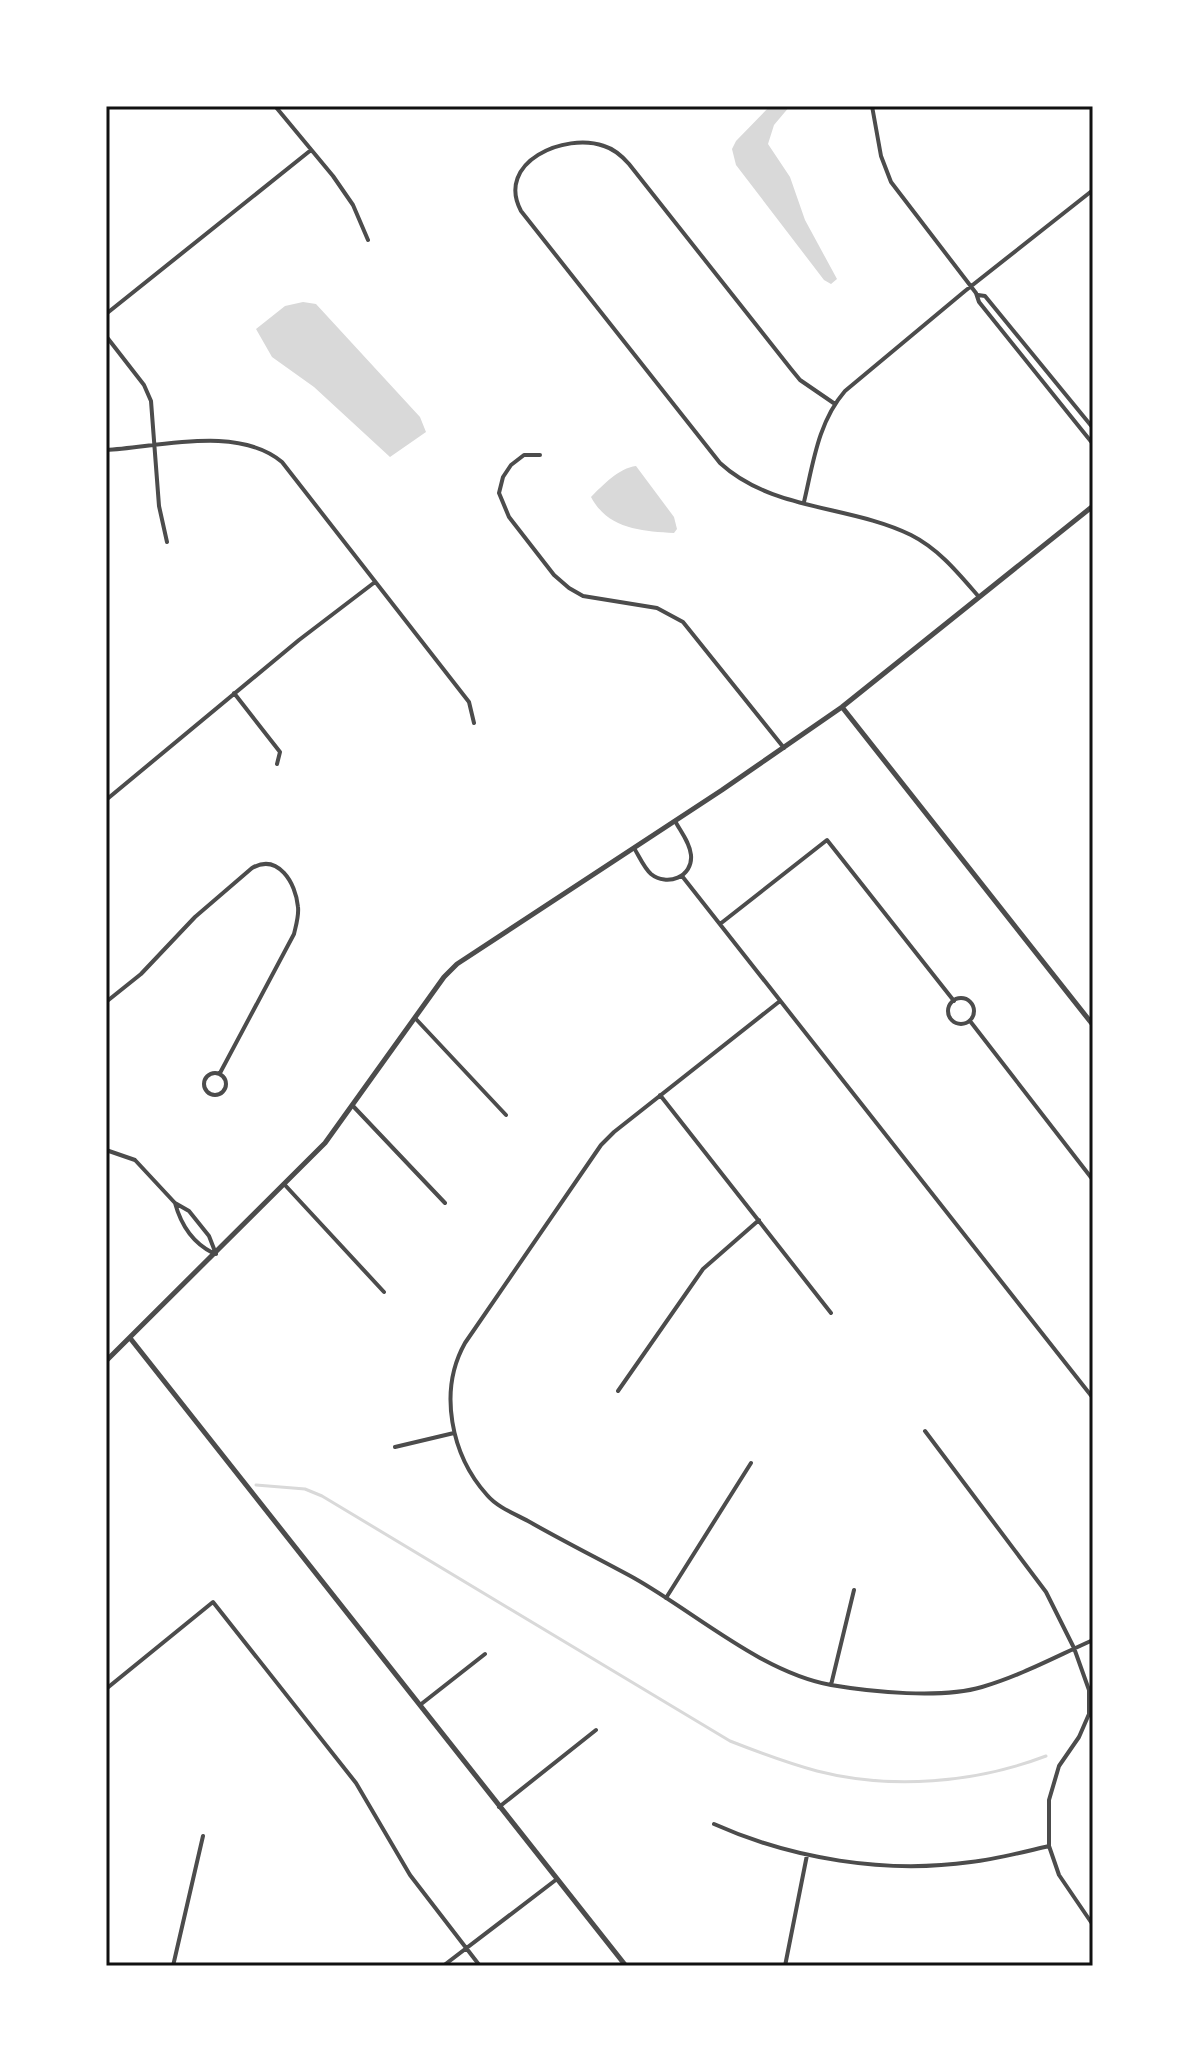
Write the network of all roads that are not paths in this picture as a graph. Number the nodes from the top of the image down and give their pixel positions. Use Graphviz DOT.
graph roads {
  1 [pos="275,106"];
  2 [pos="872,106"];
  3 [pos="311,150"];
  4 [pos="1093,190"];
  5 [pos="368,240"];
  6 [pos="971,286"];
  7 [pos="978,295"];
  8 [pos="106,314"];
  9 [pos="106,336"];
  10 [pos="835,404"];
  11 [pos="1093,428"];
  12 [pos="1093,444"];
  13 [pos="155,445"];
  14 [pos="106,450"];
  15 [pos="540,455"];
  16 [pos="804,502"];
  17 [pos="1093,506"];
  18 [pos="167,542"];
  19 [pos="375,581"];
  20 [pos="979,597"];
  21 [pos="234,693"];
  22 [pos="842,707"];
  23 [pos="474,723"];
  24 [pos="784,748"];
  25 [pos="277,764"];
  26 [pos="106,800"];
  27 [pos="675,821"];
  28 [pos="634,848"];
  29 [pos="682,876"];
  30 [pos="720,924"];
  31 [pos="780,1001"];
  32 [pos="954,1001"];
  33 [pos="106,1002"];
  34 [pos="415,1018"];
  35 [pos="970,1021"];
  36 [pos="1093,1025"];
  37 [pos="220,1073"];
  38 [pos="660,1095"];
  39 [pos="353,1106"];
  40 [pos="506,1115"];
  41 [pos="106,1150"];
  42 [pos="1093,1180"];
  43 [pos="284,1184"];
  44 [pos="175,1203"];
  45 [pos="445,1203"];
  46 [pos="759,1220"];
  47 [pos="216,1254"];
  48 [pos="384,1292"];
  49 [pos="831,1313"];
  50 [pos="130,1338"];
  51 [pos="106,1361"];
  52 [pos="618,1391"];
  53 [pos="1093,1398"];
  54 [pos="925,1431"];
  55 [pos="454,1433"];
  56 [pos="395,1447"];
  57 [pos="751,1463"];
  58 [pos="854,1590"];
  59 [pos="666,1598"];
  60 [pos="1093,1640"];
  61 [pos="1074,1648"];
  62 [pos="485,1654"];
  63 [pos="107,1685"];
  64 [pos="831,1685"];
  65 [pos="420,1705"];
  66 [pos="596,1730"];
  67 [pos="499,1807"];
  68 [pos="714,1824"];
  69 [pos="203,1836"];
  70 [pos="1049,1846"];
  71 [pos="807,1855"];
  72 [pos="557,1879"];
  73 [pos="1093,1925"];
  74 [pos="466,1948"];
  75 [pos="173,1966"];
  76 [pos="443,1966"];
  77 [pos="480,1966"];
  78 [pos="626,1966"];
  79 [pos="785,1966"];
  1 -- 3 [label="street"];
  2 -- 6 [label="street"];
  3 -- 5 [label="street"];
  3 -- 8 [label="street"];
  4 -- 6 [label="street"];
  6 -- 7 [label="street"];
  6 -- 10 [label="street"];
  7 -- 11 [label="street"];
  7 -- 12 [label="street"];
  9 -- 13 [label="street"];
  10 -- 16 [label="street"];
  10 -- 16 [label="street"];
  13 -- 14 [label="street"];
  13 -- 18 [label="street"];
  13 -- 19 [label="street"];
  15 -- 24 [label="street"];
  16 -- 20 [label="street"];
  17 -- 20 [label="street"];
  19 -- 21 [label="street"];
  19 -- 23 [label="street"];
  20 -- 22 [label="street"];
  21 -- 25 [label="street"];
  21 -- 26 [label="street"];
  22 -- 24 [label="street"];
  22 -- 36 [label="street"];
  24 -- 27 [label="street"];
  27 -- 28 [label="street"];
  27 -- 29 [label="street"];
  28 -- 29 [label="street"];
  28 -- 34 [label="street"];
  29 -- 30 [label="street"];
  30 -- 31 [label="street"];
  30 -- 32 [label="street"];
  31 -- 38 [label="street"];
  31 -- 53 [label="street"];
  32 -- 35 [label="street"];
  32 -- 35 [label="street"];
  33 -- 37 [label="street"];
  34 -- 39 [label="street"];
  34 -- 40 [label="street"];
  35 -- 42 [label="street"];
  37 -- 37 [label="street"];
  38 -- 46 [label="street"];
  38 -- 55 [label="street"];
  39 -- 43 [label="street"];
  39 -- 45 [label="street"];
  41 -- 44 [label="street"];
  43 -- 47 [label="street"];
  43 -- 48 [label="street"];
  44 -- 47 [label="street"];
  44 -- 47 [label="street"];
  46 -- 49 [label="street"];
  46 -- 52 [label="street"];
  47 -- 50 [label="street"];
  50 -- 51 [label="street"];
  50 -- 65 [label="street"];
  54 -- 61 [label="street"];
  55 -- 56 [label="street"];
  55 -- 59 [label="street"];
  57 -- 59 [label="street"];
  58 -- 64 [label="street"];
  59 -- 64 [label="street"];
  60 -- 61 [label="street"];
  61 -- 64 [label="street"];
  61 -- 70 [label="street"];
  62 -- 65 [label="street"];
  63 -- 74 [label="street"];
  65 -- 67 [label="street"];
  66 -- 67 [label="street"];
  67 -- 72 [label="street"];
  68 -- 71 [label="street"];
  69 -- 75 [label="street"];
  70 -- 71 [label="street"];
  70 -- 73 [label="street"];
  71 -- 79 [label="street"];
  72 -- 74 [label="street"];
  72 -- 78 [label="street"];
  74 -- 76 [label="street"];
  74 -- 77 [label="street"];
}
